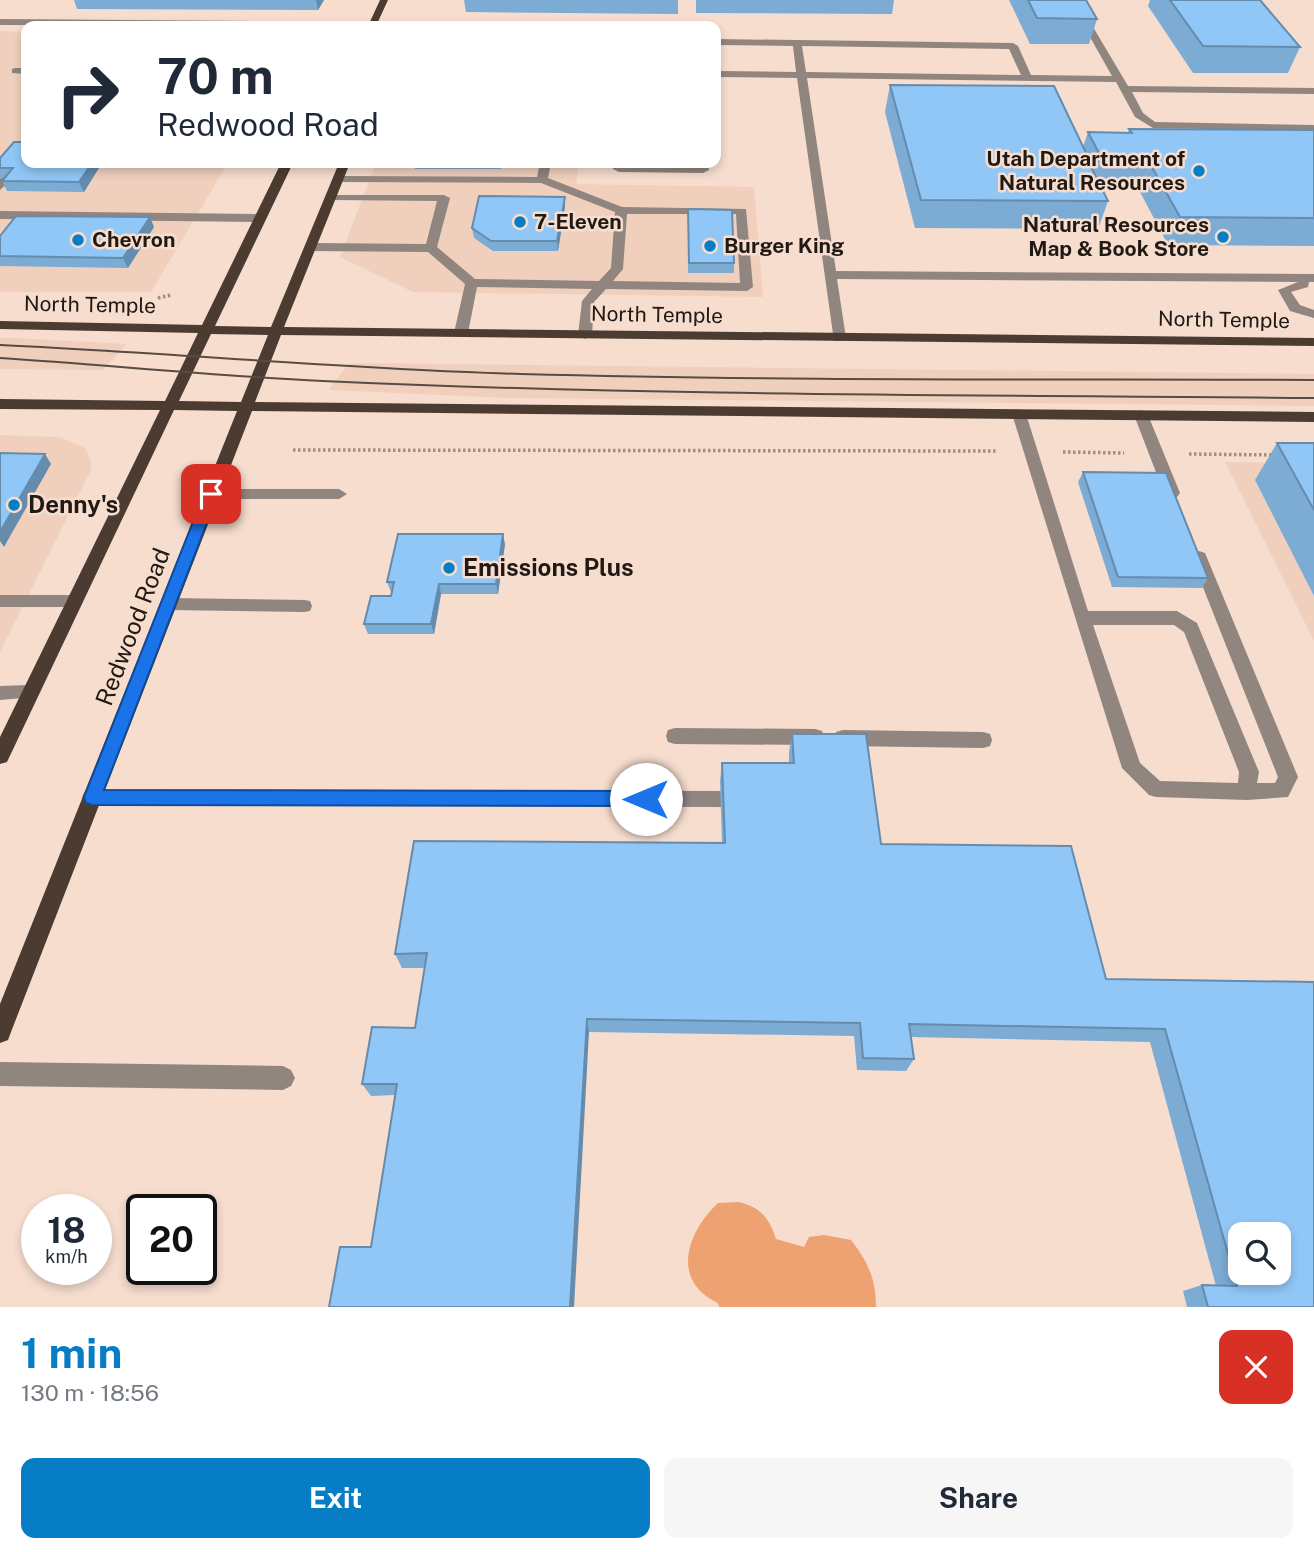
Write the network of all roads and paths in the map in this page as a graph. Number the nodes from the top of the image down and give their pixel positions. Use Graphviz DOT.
graph roads {
  1 [pos="384,0"];
  2 [pos="1073,0"];
  3 [pos="374,21"];
  4 [pos="0,22"];
  5 [pos="21,22"];
  6 [pos="721,42"];
  7 [pos="797,43"];
  8 [pos="721,74"];
  9 [pos="802,75"];
  10 [pos="1027,78"];
  11 [pos="1122,84"];
  12 [pos="1314,91"];
  13 [pos="1314,128"];
  14 [pos="285,168"];
  15 [pos="343,168"];
  16 [pos="544,168"];
  17 [pos="619,168"];
  18 [pos="704,168"];
  19 [pos="338,179"];
  20 [pos="542,180"];
  21 [pos="332,197"];
  22 [pos="621,210"];
  23 [pos="4,215"];
  24 [pos="260,218"];
  25 [pos="312,247"];
  26 [pos="431,248"];
  27 [pos="830,275"];
  28 [pos="1314,278"];
  29 [pos="472,283"];
  30 [pos="1304,283"];
  31 [pos="603,286"];
  32 [pos="1314,314"];
  33 [pos="0,325"];
  34 [pos="208,329"];
  35 [pos="276,331"];
  36 [pos="461,333"];
  37 [pos="585,335"];
  38 [pos="839,338"];
  39 [pos="1314,342"];
  40 [pos="0,404"];
  41 [pos="168,404"];
  42 [pos="247,405"];
  43 [pos="1019,414"];
  44 [pos="1141,415"];
  45 [pos="1314,417"];
  46 [pos="293,450"];
  47 [pos="1030,452"];
  48 [pos="1156,453"];
  49 [pos="1276,455"];
  50 [pos="211,494"];
  51 [pos="339,494"];
  52 [pos="1177,505"];
  53 [pos="1193,544"];
  54 [pos="0,601"];
  55 [pos="73,601"];
  56 [pos="169,604"];
  57 [pos="304,606"];
  58 [pos="1082,618"];
  59 [pos="29,692"];
  60 [pos="0,693"];
  61 [pos="675,736"];
  62 [pos="983,740"];
  63 [pos="0,756"];
  64 [pos="1247,792"];
  65 [pos="92,797"];
  66 [pos="721,799"];
  67 [pos="0,1032"];
  68 [pos="0,1074"];
  69 [pos="283,1078"];
  1 -- 3 [label="main road"];
  2 -- 11 [label="street"];
  4 -- 5 [label="street"];
  6 -- 7 [label="street"];
  7 -- 9 [label="street"];
  7 -- 10 [label="street"];
  8 -- 9 [label="street"];
  9 -- 10 [label="street"];
  9 -- 27 [label="street"];
  10 -- 11 [label="street"];
  11 -- 12 [label="street"];
  11 -- 13 [label="street"];
  14 -- 24 [label="main road"];
  15 -- 19 [label="main road, Redwood Road"];
  16 -- 20 [label="street"];
  17 -- 18 [label="street"];
  19 -- 20 [label="street"];
  19 -- 21 [label="main road, Redwood Road"];
  20 -- 22 [label="street"];
  21 -- 25 [label="main road, Redwood Road"];
  21 -- 26 [label="street"];
  22 -- 31 [label="street"];
  22 -- 31 [label="street"];
  23 -- 24 [label="street"];
  24 -- 34 [label="main road"];
  25 -- 26 [label="street"];
  25 -- 35 [label="main road, Redwood Road"];
  26 -- 29 [label="street"];
  27 -- 30 [label="street"];
  27 -- 38 [label="street"];
  28 -- 30 [label="street"];
  29 -- 31 [label="street"];
  29 -- 36 [label="street"];
  30 -- 32 [label="street"];
  31 -- 37 [label="street"];
  33 -- 34 [label="main road, North Temple"];
  34 -- 35 [label="main road, North Temple"];
  34 -- 41 [label="main road"];
  35 -- 36 [label="main road, North Temple"];
  35 -- 42 [label="main road, Redwood Road"];
  36 -- 37 [label="main road, North Temple"];
  37 -- 38 [label="main road, North Temple"];
  38 -- 39 [label="main road, North Temple"];
  40 -- 41 [label="main road"];
  41 -- 42 [label="main road"];
  41 -- 55 [label="main road"];
  42 -- 43 [label="main road"];
  42 -- 50 [label="main road, Redwood Road"];
  43 -- 44 [label="main road"];
  43 -- 47 [label="street"];
  44 -- 45 [label="main road"];
  44 -- 48 [label="street"];
  46 -- 47 [label="path"];
  47 -- 48 [label="path"];
  47 -- 58 [label="street"];
  48 -- 49 [label="path"];
  48 -- 52 [label="street"];
  50 -- 51 [label="street"];
  50 -- 56 [label="main road, Redwood Road"];
  53 -- 64 [label="street"];
  54 -- 55 [label="street"];
  55 -- 59 [label="main road"];
  56 -- 57 [label="street"];
  56 -- 65 [label="main road, Redwood Road"];
  58 -- 64 [label="street"];
  58 -- 64 [label="street"];
  59 -- 60 [label="street"];
  59 -- 63 [label="main road"];
  61 -- 62 [label="street"];
  65 -- 66 [label="street"];
  65 -- 67 [label="main road, Redwood Road"];
  68 -- 69 [label="street"];
}
